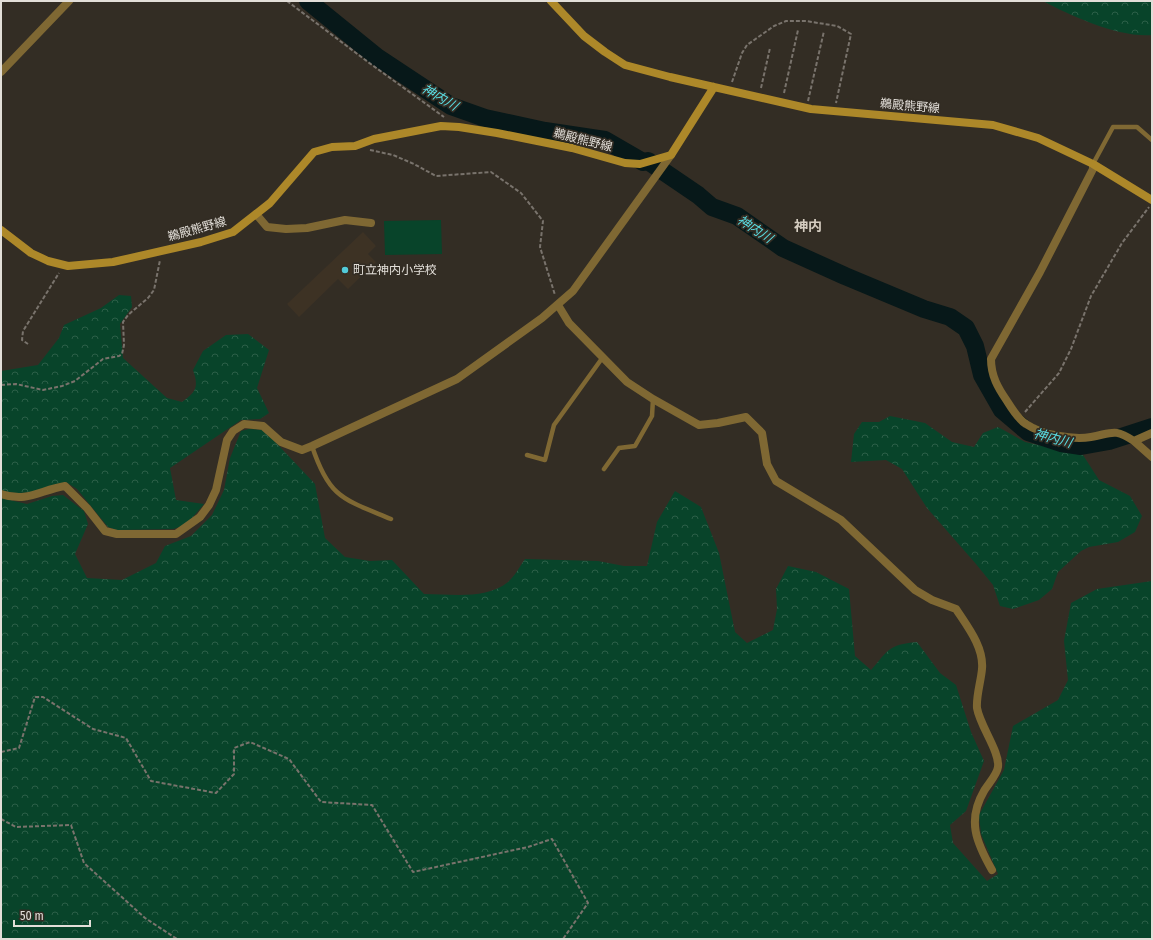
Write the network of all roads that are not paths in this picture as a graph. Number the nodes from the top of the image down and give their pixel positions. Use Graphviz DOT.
graph roads {
  1 [pos="68,1"];
  2 [pos="551,1"];
  3 [pos="1,72"];
  4 [pos="714,87"];
  5 [pos="1152,140"];
  6 [pos="671,155"];
  7 [pos="1093,164"];
  8 [pos="1152,202"];
  9 [pos="256,214"];
  10 [pos="371,223"];
  11 [pos="1,230"];
  12 [pos="558,305"];
  13 [pos="604,357"];
  14 [pos="654,399"];
  15 [pos="1152,433"];
  16 [pos="1134,441"];
  17 [pos="312,446"];
  18 [pos="527,455"];
  19 [pos="1152,457"];
  20 [pos="604,469"];
  21 [pos="1,494"];
  22 [pos="391,519"];
  23 [pos="992,870"];
  1 -- 3 [label="street"];
  2 -- 4 [label="main road, 鵜殿熊野線"];
  4 -- 6 [label="main road"];
  4 -- 7 [label="main road, 鵜殿熊野線"];
  5 -- 7 [label="lane"];
  6 -- 9 [label="main road, 鵜殿熊野線"];
  6 -- 12 [label="street"];
  7 -- 8 [label="main road, 鵜殿熊野線"];
  7 -- 16 [label="street"];
  9 -- 10 [label="street"];
  9 -- 11 [label="main road, 鵜殿熊野線"];
  12 -- 13 [label="street"];
  12 -- 17 [label="street"];
  13 -- 14 [label="street"];
  13 -- 18 [label="lane"];
  14 -- 20 [label="lane"];
  14 -- 23 [label="street"];
  15 -- 16 [label="street"];
  16 -- 19 [label="street"];
  17 -- 21 [label="street"];
  17 -- 22 [label="lane"];
}
